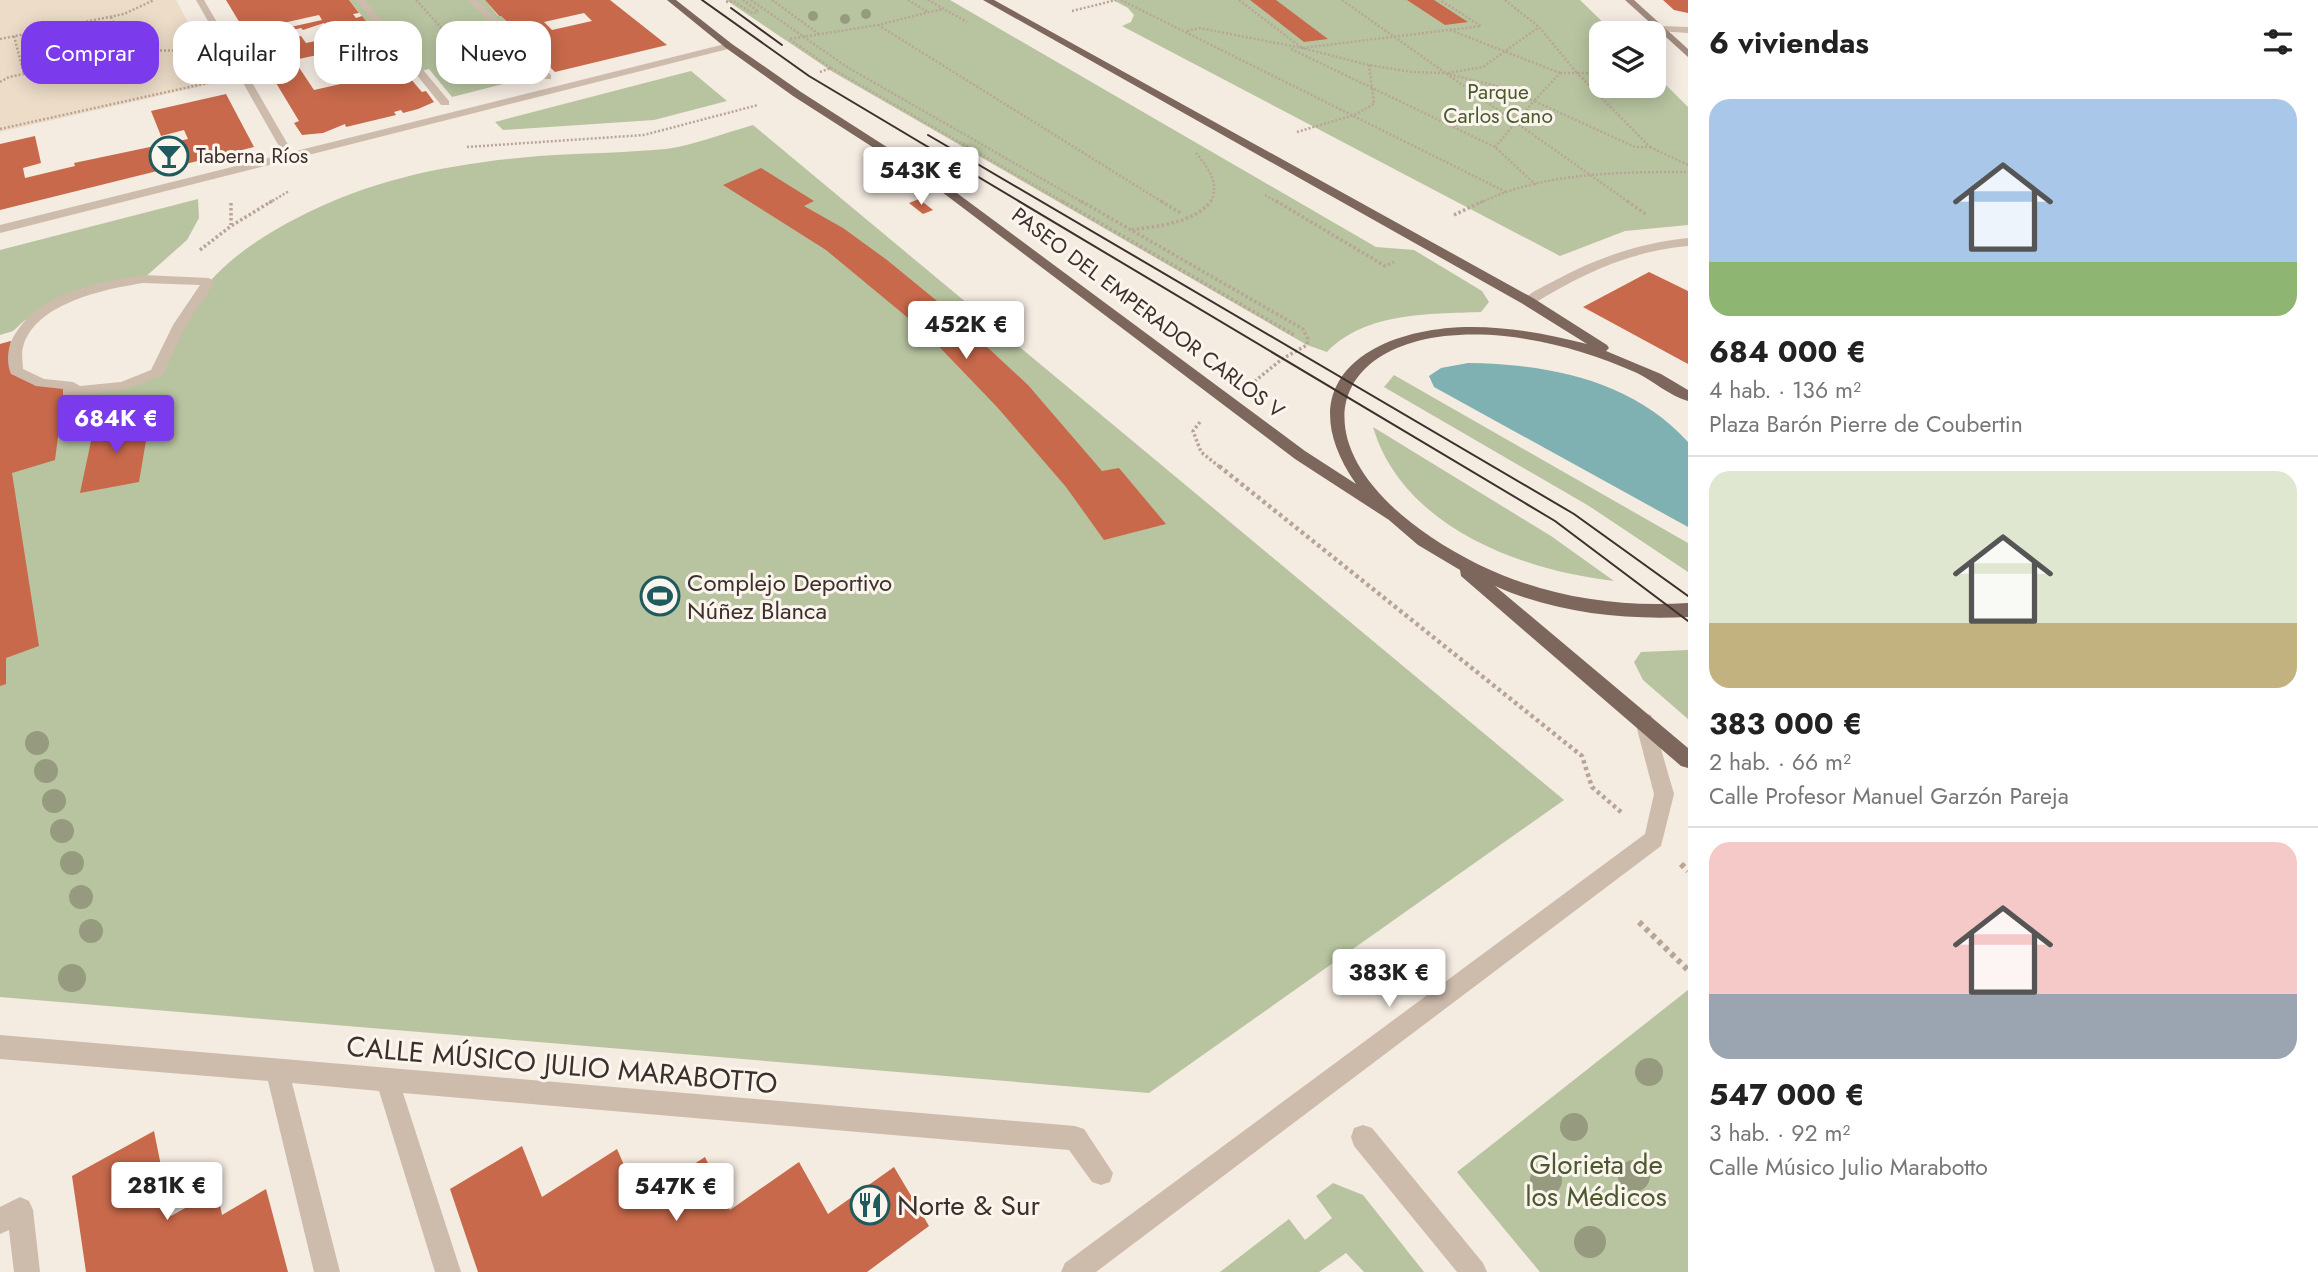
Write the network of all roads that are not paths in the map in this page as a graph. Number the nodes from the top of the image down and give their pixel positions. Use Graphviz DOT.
graph roads {
  1 [pos="200,0"];
  2 [pos="360,0"];
  3 [pos="472,0"];
  4 [pos="671,0"];
  5 [pos="987,0"];
  6 [pos="1629,0"];
  7 [pos="493,21"];
  8 [pos="1652,21"];
  9 [pos="1666,29"];
  10 [pos="1688,30"];
  11 [pos="1666,34"];
  12 [pos="729,46"];
  13 [pos="1688,54"];
  14 [pos="445,103"];
  15 [pos="289,155"];
  16 [pos="0,229"];
  17 [pos="1688,242"];
  18 [pos="167,279"];
  19 [pos="1528,301"];
  20 [pos="1624,363"];
  21 [pos="1688,396"];
  22 [pos="1393,516"];
  23 [pos="1448,556"];
  24 [pos="1688,610"];
  25 [pos="1644,721"];
  26 [pos="1688,760"];
  27 [pos="0,1047"];
  28 [pos="277,1070"];
  29 [pos="387,1080"];
  30 [pos="1363,1137"];
  31 [pos="1101,1172"];
  32 [pos="0,1221"];
  33 [pos="27,1272"];
  34 [pos="327,1272"];
  35 [pos="448,1272"];
  36 [pos="1074,1272"];
  37 [pos="1474,1272"];
  1 -- 15 [label="street"];
  2 -- 14 [label="street"];
  3 -- 7 [label="street"];
  4 -- 12 [label="main road, PASEO DEL EMPERADOR CARLOS V"];
  5 -- 19 [label="main road"];
  6 -- 8 [label="main road"];
  9 -- 10 [label="street"];
  11 -- 13 [label="main road"];
  12 -- 15 [label="street"];
  12 -- 22 [label="main road, PASEO DEL EMPERADOR CARLOS V"];
  15 -- 16 [label="street"];
  17 -- 19 [label="street"];
  18 -- 18 [label="street"];
  19 -- 20 [label="main road"];
  20 -- 21 [label="main road"];
  20 -- 22 [label="main road"];
  22 -- 23 [label="main road"];
  23 -- 24 [label="main road"];
  23 -- 25 [label="main road"];
  25 -- 26 [label="main road"];
  25 -- 36 [label="street"];
  27 -- 28 [label="street, CALLE MÚSICO JULIO MARABOTTO"];
  28 -- 29 [label="street, CALLE MÚSICO JULIO MARABOTTO"];
  28 -- 34 [label="street"];
  29 -- 31 [label="street, CALLE MÚSICO JULIO MARABOTTO"];
  29 -- 35 [label="street"];
  30 -- 37 [label="street"];
  32 -- 33 [label="street"];
}
